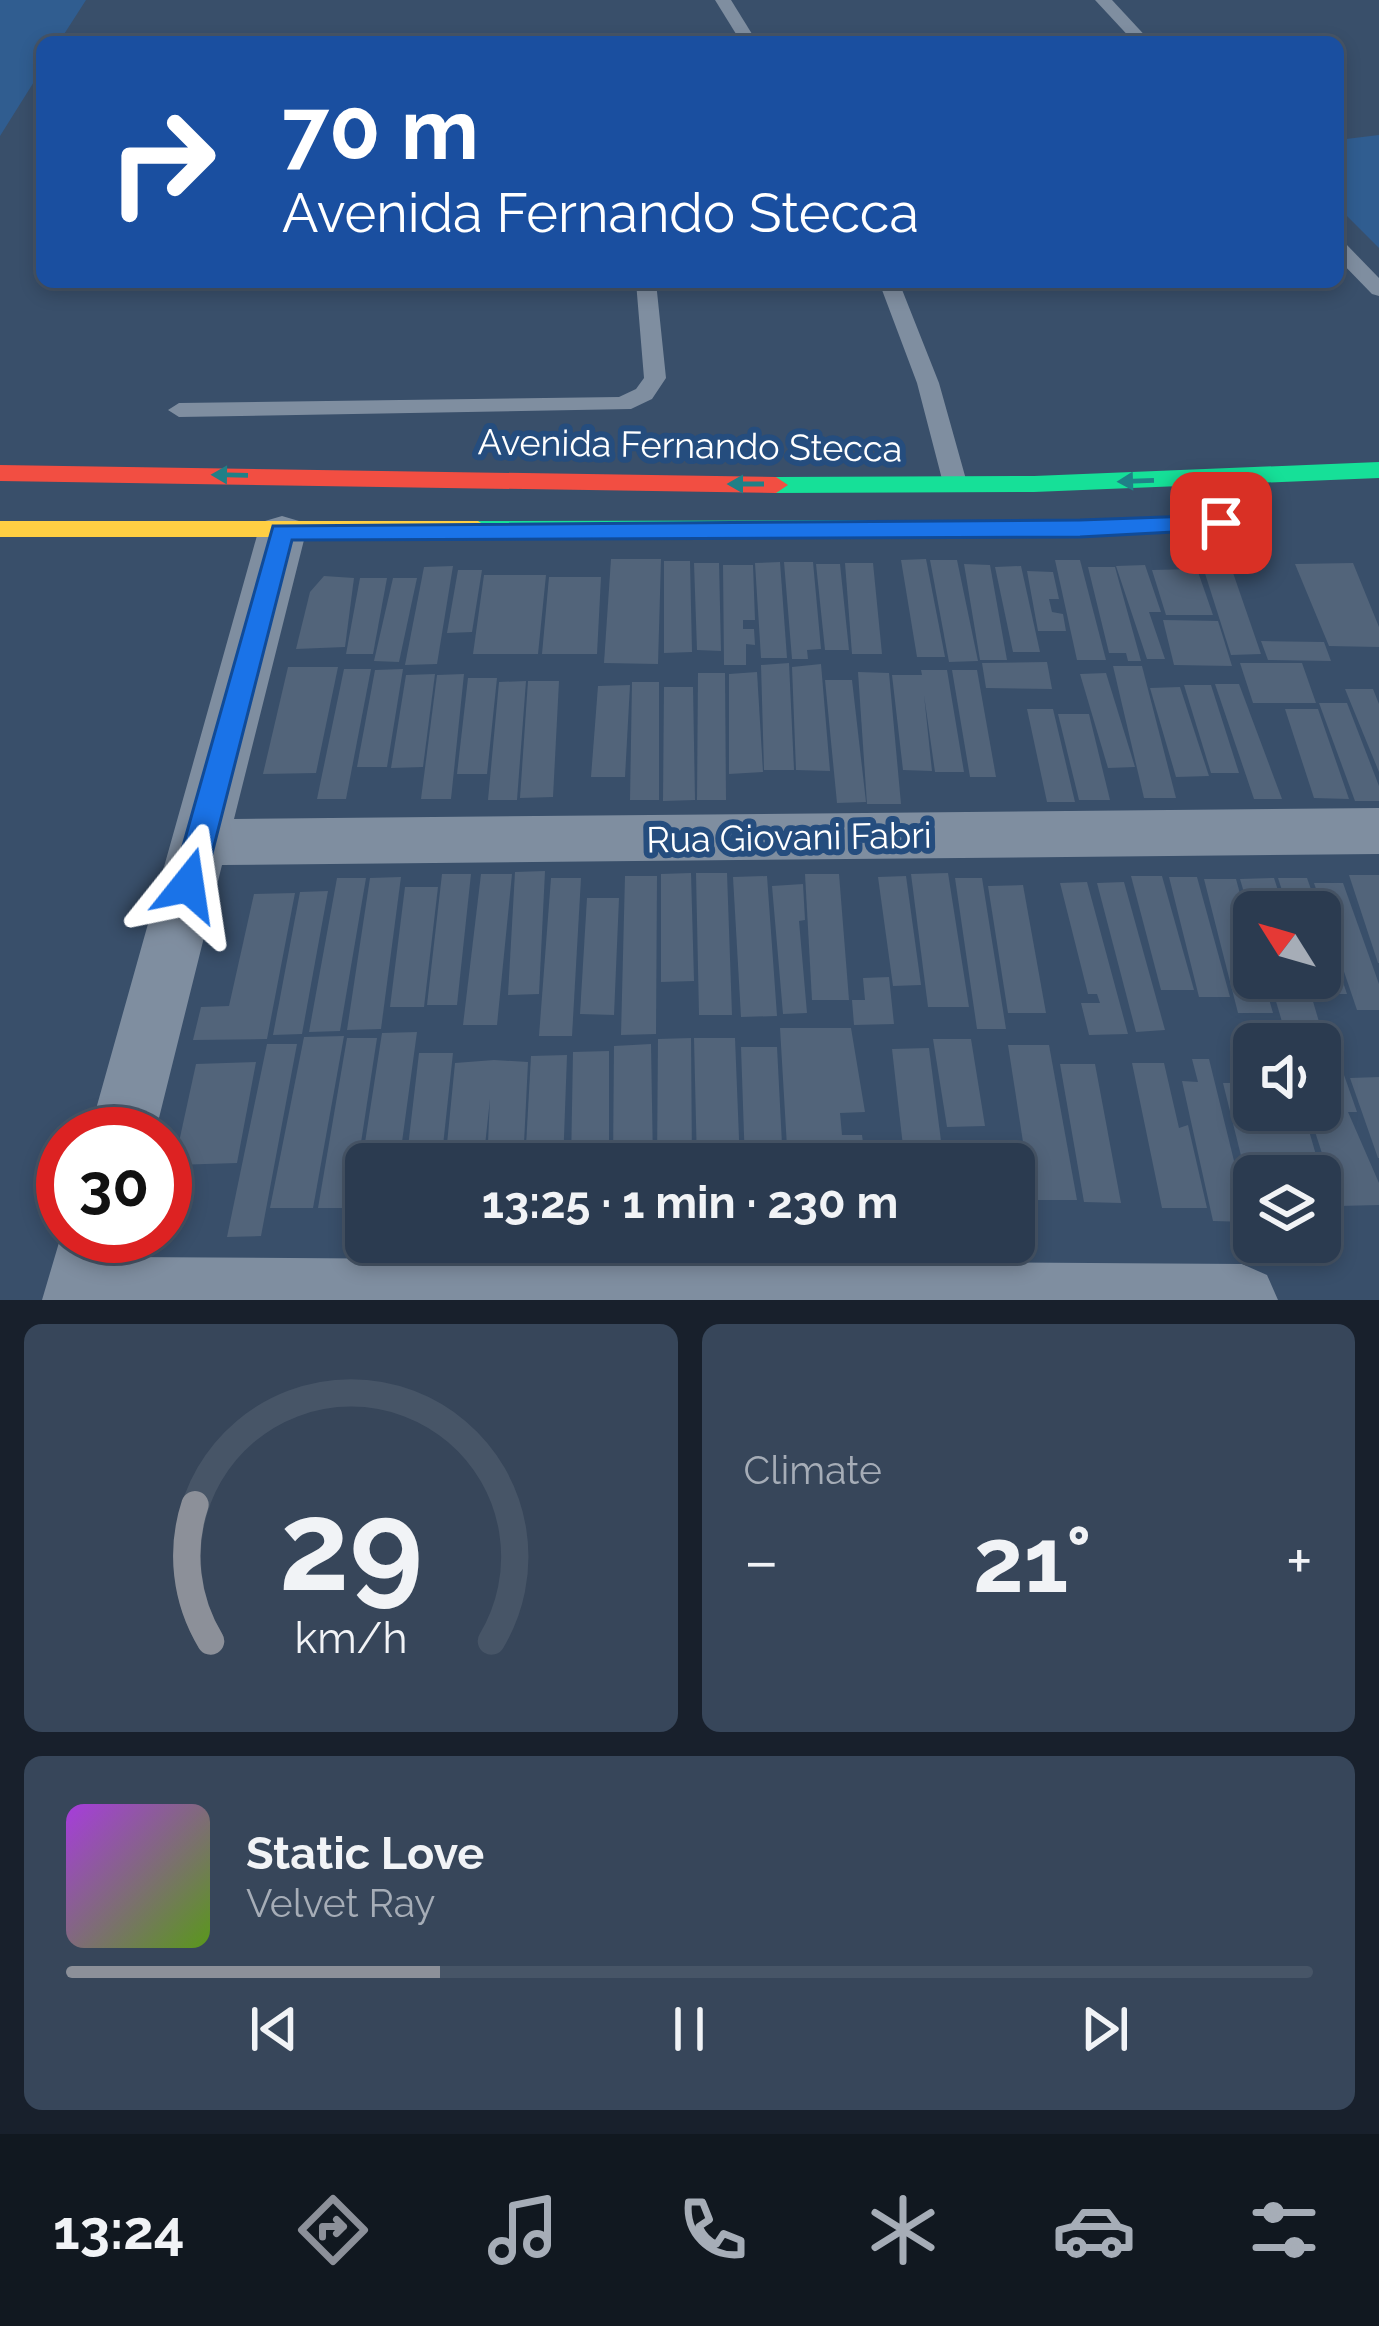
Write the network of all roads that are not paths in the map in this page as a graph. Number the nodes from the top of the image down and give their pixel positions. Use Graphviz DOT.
graph roads {
  1 [pos="723,0"];
  2 [pos="1103,0"];
  3 [pos="744,36"];
  4 [pos="1137,36"];
  5 [pos="1344,253"];
  6 [pos="647,288"];
  7 [pos="891,288"];
  8 [pos="1379,290"];
  9 [pos="179,410"];
  10 [pos="1379,470"];
  11 [pos="0,473"];
  12 [pos="438,477"];
  13 [pos="955,483"];
  14 [pos="1080,528"];
  15 [pos="0,530"];
  16 [pos="282,532"];
  17 [pos="1379,831"];
  18 [pos="200,842"];
  19 [pos="129,1107"];
  20 [pos="84,1276"];
  21 [pos="1242,1300"];
  1 -- 3 [label="lane"];
  2 -- 4 [label="lane"];
  5 -- 8 [label="lane"];
  6 -- 9 [label="lane"];
  7 -- 13 [label="lane"];
  10 -- 13 [label="main road, Avenida Fernando Stecca, one-way"];
  12 -- 11 [label="main road, Avenida Fernando Stecca, one-way"];
  13 -- 12 [label="main road, Avenida Fernando Stecca, one-way"];
  12 -- 16 [label="main road"];
  14 -- 16 [label="main road"];
  15 -- 16 [label="main road"];
  16 -- 18 [label="street"];
  17 -- 18 [label="street, Rua Giovani Fabri"];
  18 -- 19 [label="street"];
  20 -- 21 [label="street"];
}
